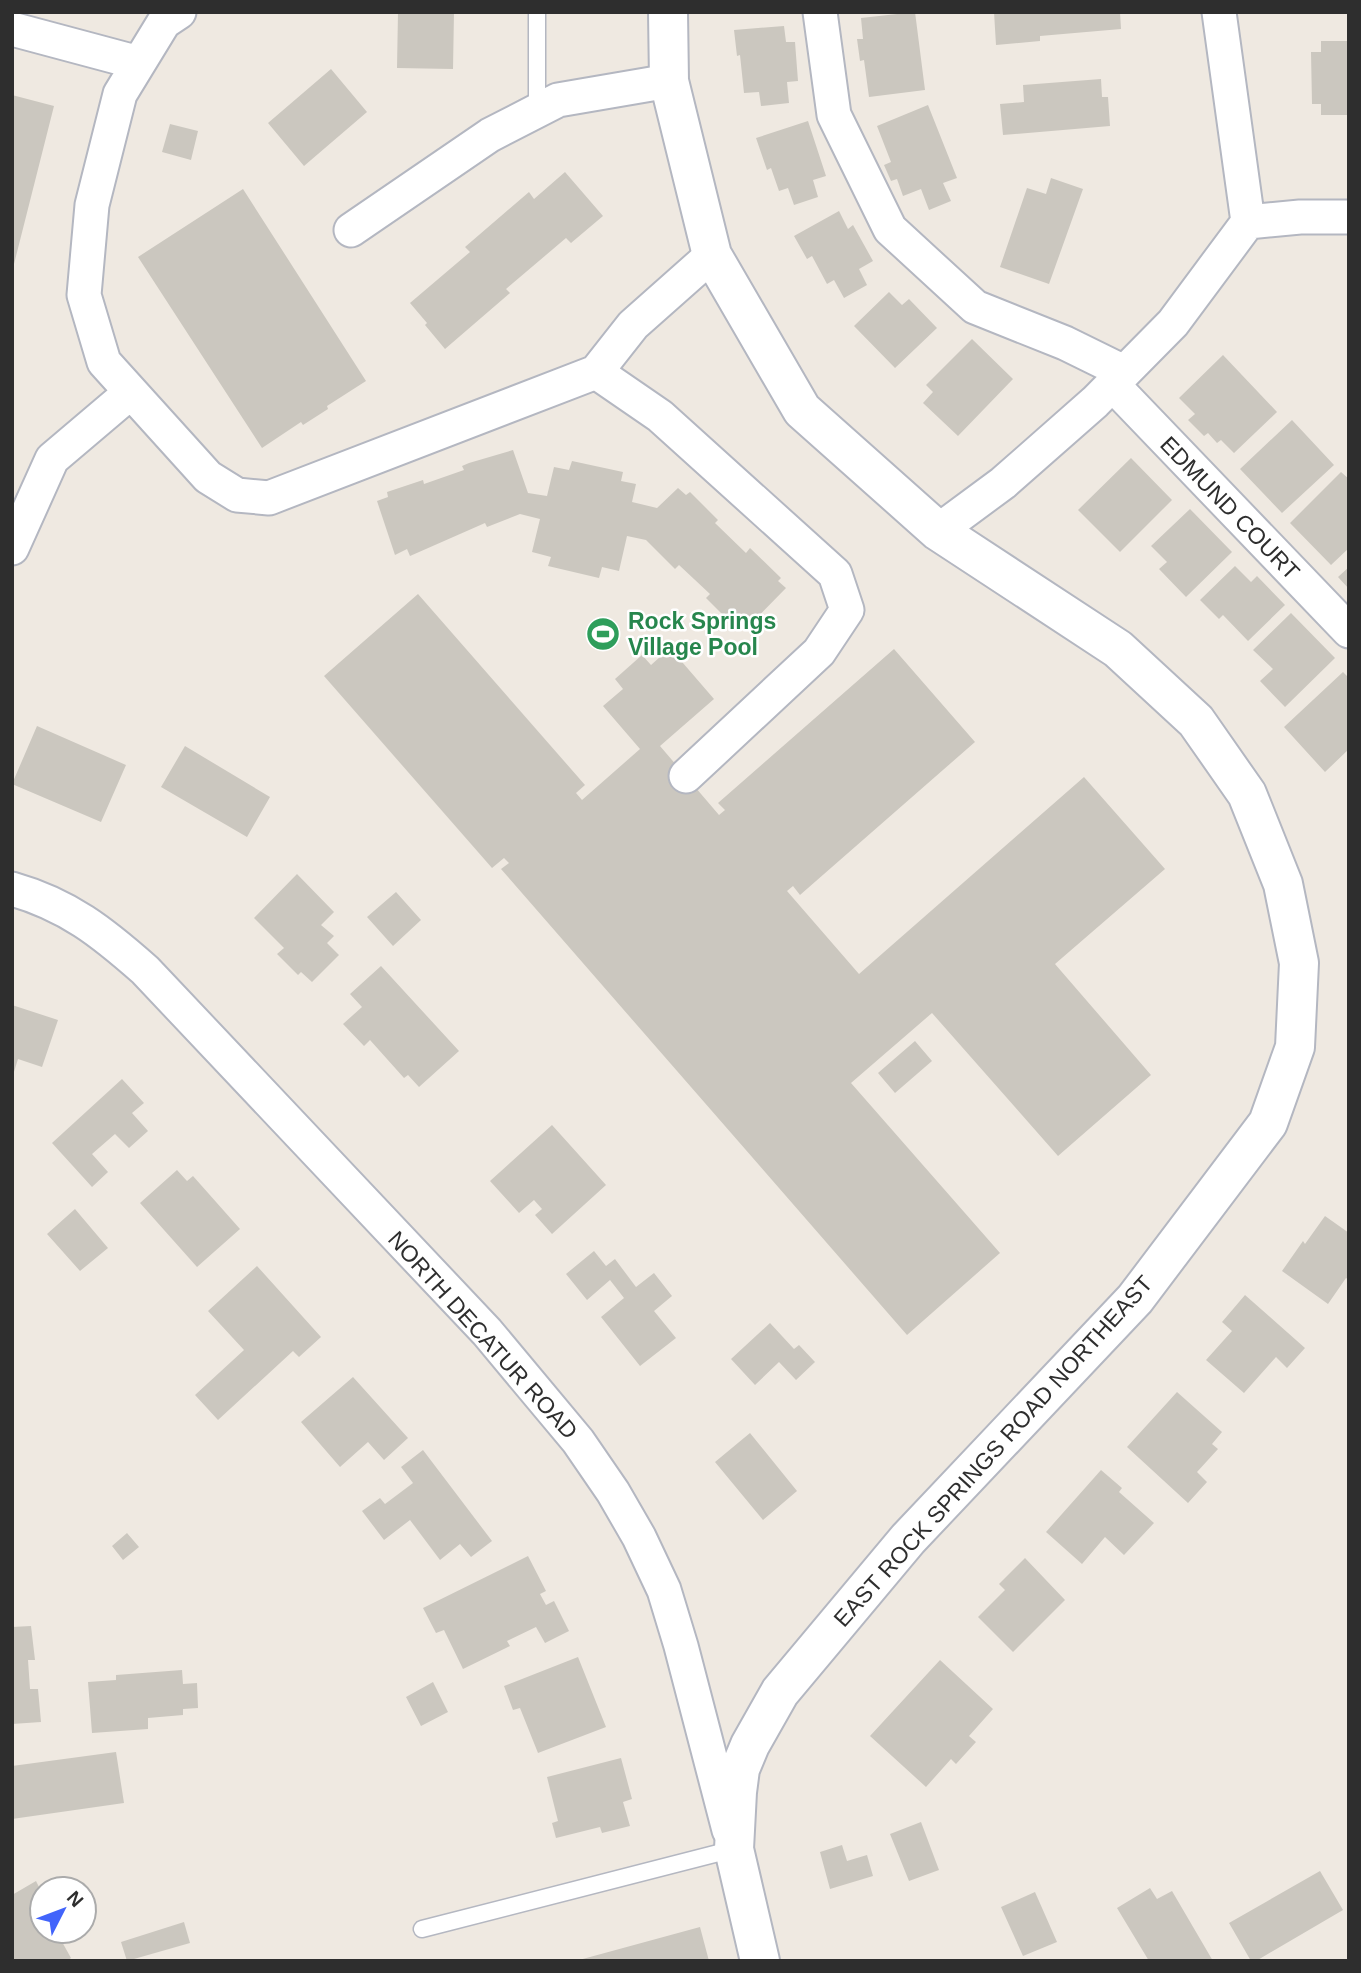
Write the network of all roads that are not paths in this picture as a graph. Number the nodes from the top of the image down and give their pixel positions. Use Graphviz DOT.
graph roads {
  1 [pos="179,12"];
  2 [pos="537,12"];
  3 [pos="668,12"];
  4 [pos="820,12"];
  5 [pos="1219,12"];
  6 [pos="12,29"];
  7 [pos="139,64"];
  8 [pos="669,81"];
  9 [pos="537,111"];
  10 [pos="1349,217"];
  11 [pos="1248,222"];
  12 [pos="351,230"];
  13 [pos="712,256"];
  14 [pos="596,372"];
  15 [pos="1118,378"];
  16 [pos="131,392"];
  17 [pos="938,531"];
  18 [pos="12,548"];
  19 [pos="1349,631"];
  20 [pos="685,776"];
  21 [pos="12,889"];
  22 [pos="734,1849"];
  23 [pos="422,1929"];
  24 [pos="760,1961"];
  1 -- 7 [label="street"];
  2 -- 9 [label="lane"];
  3 -- 8 [label="street, EAST ROCK SPRINGS ROAD NORTHEAST"];
  4 -- 15 [label="street"];
  5 -- 11 [label="street"];
  6 -- 7 [label="street"];
  7 -- 16 [label="street"];
  8 -- 9 [label="street"];
  8 -- 13 [label="street, EAST ROCK SPRINGS ROAD NORTHEAST"];
  9 -- 12 [label="street"];
  10 -- 11 [label="street"];
  11 -- 15 [label="street"];
  13 -- 14 [label="street"];
  13 -- 17 [label="street, EAST ROCK SPRINGS ROAD NORTHEAST"];
  14 -- 16 [label="street"];
  14 -- 20 [label="street"];
  15 -- 17 [label="street"];
  15 -- 19 [label="street, EDMUND COURT"];
  16 -- 18 [label="street"];
  17 -- 22 [label="street, EAST ROCK SPRINGS ROAD NORTHEAST"];
  21 -- 22 [label="street, NORTH DECATUR ROAD"];
  22 -- 23 [label="lane"];
  22 -- 24 [label="street, NORTH DECATUR ROAD"];
}
